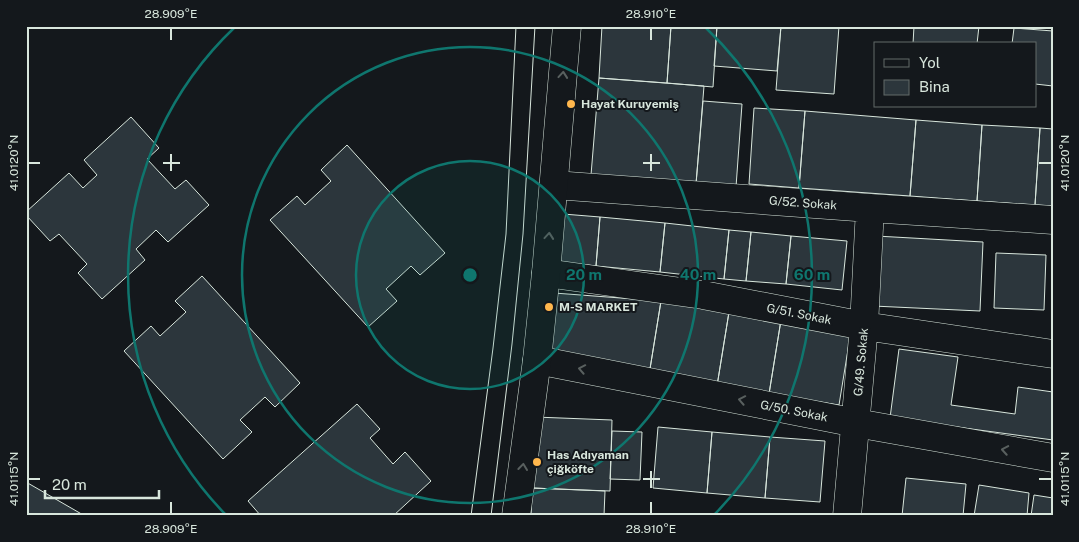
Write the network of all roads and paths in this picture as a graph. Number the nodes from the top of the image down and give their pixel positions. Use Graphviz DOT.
graph roads {
  1 [pos="567,26"];
  2 [pos="554,185"];
  3 [pos="870,208"];
  4 [pos="1053,220"];
  5 [pos="546,273"];
  6 [pos="864,326"];
  7 [pos="1053,354"];
  8 [pos="537,360"];
  9 [pos="856,423"];
  10 [pos="1053,458"];
  11 [pos="516,516"];
  12 [pos="847,516"];
  2 -- 1 [label="street, one-way"];
  2 -- 3 [label="street, G/52. Sokak"];
  5 -- 2 [label="street, one-way"];
  3 -- 4 [label="street, G/52. Sokak"];
  3 -- 6 [label="street, G/49. Sokak"];
  5 -- 6 [label="street, G/51. Sokak"];
  5 -- 8 [label="street"];
  6 -- 7 [label="street, G/51. Sokak"];
  6 -- 9 [label="street, G/49. Sokak"];
  9 -- 8 [label="street, G/50. Sokak, one-way"];
  11 -- 8 [label="street, one-way"];
  10 -- 9 [label="street, G/50. Sokak, one-way"];
  9 -- 12 [label="street, G/49. Sokak"];
}
